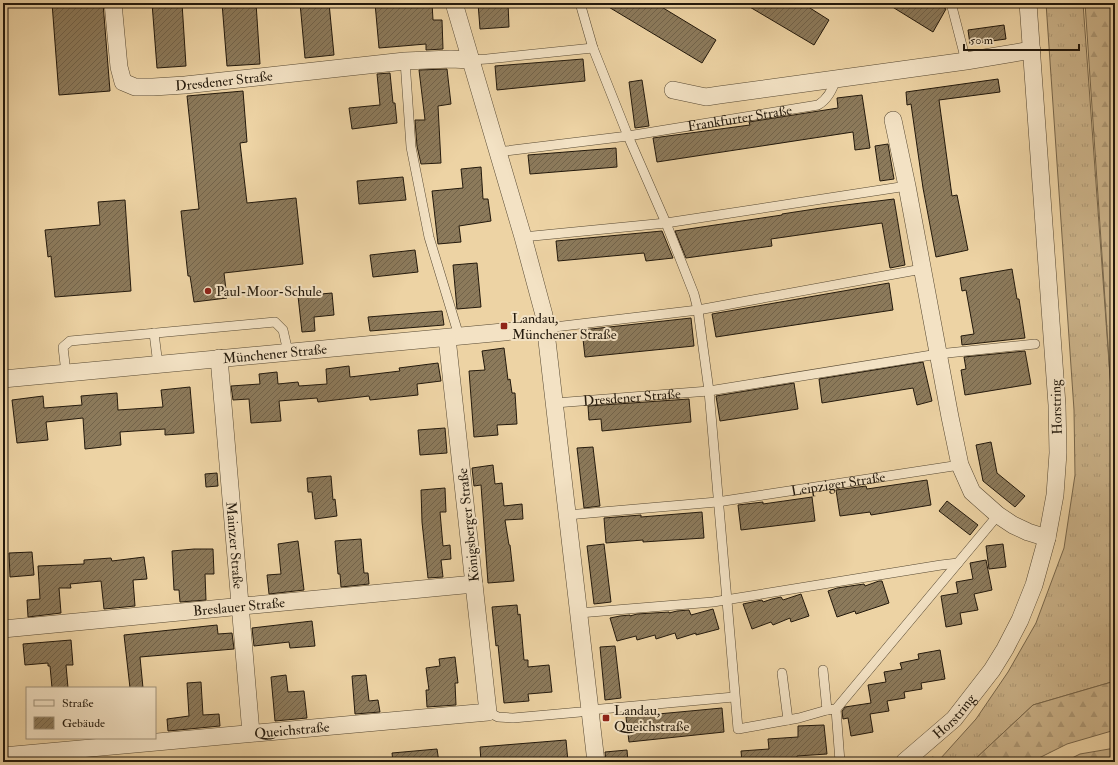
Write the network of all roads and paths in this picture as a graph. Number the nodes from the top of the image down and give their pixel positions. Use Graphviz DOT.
graph roads {
  1 [pos="113,3"];
  2 [pos="454,3"];
  3 [pos="580,3"];
  4 [pos="951,3"];
  5 [pos="1028,3"];
  6 [pos="593,48"];
  7 [pos="1032,50"];
  8 [pos="471,60"];
  9 [pos="405,61"];
  10 [pos="966,61"];
  11 [pos="836,78"];
  12 [pos="673,90"];
  13 [pos="893,120"];
  14 [pos="628,136"];
  15 [pos="498,152"];
  16 [pos="907,186"];
  17 [pos="666,223"];
  18 [pos="523,236"];
  19 [pos="922,269"];
  20 [pos="698,310"];
  21 [pos="546,328"];
  22 [pos="154,333"];
  23 [pos="453,337"];
  24 [pos="1035,344"];
  25 [pos="288,352"];
  26 [pos="938,354"];
  27 [pos="219,358"];
  28 [pos="158,365"];
  29 [pos="66,373"];
  30 [pos="3,379"];
  31 [pos="708,391"];
  32 [pos="555,403"];
  33 [pos="960,465"];
  34 [pos="717,502"];
  35 [pos="568,515"];
  36 [pos="998,515"];
  37 [pos="1047,538"];
  38 [pos="958,563"];
  39 [pos="474,584"];
  40 [pos="727,600"];
  41 [pos="241,606"];
  42 [pos="579,613"];
  43 [pos="3,629"];
  44 [pos="823,670"];
  45 [pos="782,673"];
  46 [pos="734,697"];
  47 [pos="831,710"];
  48 [pos="585,711"];
  49 [pos="488,712"];
  50 [pos="788,720"];
  51 [pos="251,733"];
  52 [pos="3,756"];
  53 [pos="596,762"];
  54 [pos="840,762"];
  55 [pos="904,762"];
  1 -- 9 [label="street, Dresdener Straße"];
  2 -- 8 [label="street"];
  3 -- 6 [label="lane"];
  4 -- 10 [label="lane"];
  5 -- 7 [label="street, Horstring"];
  6 -- 8 [label="lane"];
  6 -- 14 [label="lane"];
  7 -- 10 [label="street, Frankfurter Straße"];
  7 -- 37 [label="street, Horstring"];
  8 -- 9 [label="street, Dresdener Straße"];
  8 -- 15 [label="street"];
  9 -- 23 [label="lane"];
  10 -- 11 [label="street, Frankfurter Straße"];
  11 -- 12 [label="street, Frankfurter Straße"];
  11 -- 14 [label="lane, Frankfurter Straße"];
  13 -- 16 [label="street"];
  14 -- 15 [label="lane"];
  14 -- 17 [label="lane"];
  15 -- 18 [label="street"];
  16 -- 17 [label="lane"];
  16 -- 19 [label="street"];
  17 -- 18 [label="lane"];
  17 -- 20 [label="lane"];
  18 -- 21 [label="street"];
  19 -- 20 [label="lane"];
  19 -- 26 [label="street"];
  20 -- 21 [label="lane"];
  20 -- 31 [label="lane"];
  21 -- 23 [label="street, Münchener Straße"];
  21 -- 32 [label="street"];
  22 -- 25 [label="lane"];
  22 -- 28 [label="lane"];
  22 -- 29 [label="lane"];
  23 -- 25 [label="street, Münchener Straße"];
  23 -- 39 [label="street, Königsberger Straße"];
  24 -- 26 [label="lane"];
  25 -- 27 [label="street, Münchener Straße"];
  26 -- 31 [label="lane"];
  26 -- 33 [label="street"];
  27 -- 28 [label="street, Münchener Straße"];
  27 -- 41 [label="street, Mainzer Straße"];
  28 -- 29 [label="street, Münchener Straße"];
  29 -- 30 [label="street, Münchener Straße"];
  31 -- 32 [label="lane, Dresdener Straße"];
  31 -- 34 [label="lane"];
  32 -- 35 [label="street"];
  33 -- 34 [label="lane, Leipziger Straße"];
  33 -- 36 [label="street"];
  34 -- 35 [label="lane"];
  34 -- 40 [label="lane"];
  35 -- 42 [label="street"];
  36 -- 37 [label="street"];
  36 -- 38 [label="lane"];
  37 -- 55 [label="street, Horstring"];
  38 -- 40 [label="lane"];
  38 -- 47 [label="lane"];
  39 -- 41 [label="street, Breslauer Straße"];
  39 -- 49 [label="street, Königsberger Straße"];
  40 -- 42 [label="lane"];
  40 -- 46 [label="lane"];
  41 -- 43 [label="street, Breslauer Straße"];
  41 -- 51 [label="street, Mainzer Straße"];
  42 -- 48 [label="street"];
  44 -- 47 [label="lane"];
  45 -- 50 [label="lane"];
  46 -- 48 [label="lane"];
  46 -- 50 [label="lane"];
  47 -- 50 [label="lane"];
  47 -- 54 [label="lane"];
  48 -- 49 [label="lane, Queichstraße"];
  48 -- 53 [label="street"];
  49 -- 51 [label="street, Queichstraße"];
  51 -- 52 [label="street, Queichstraße"];
}
